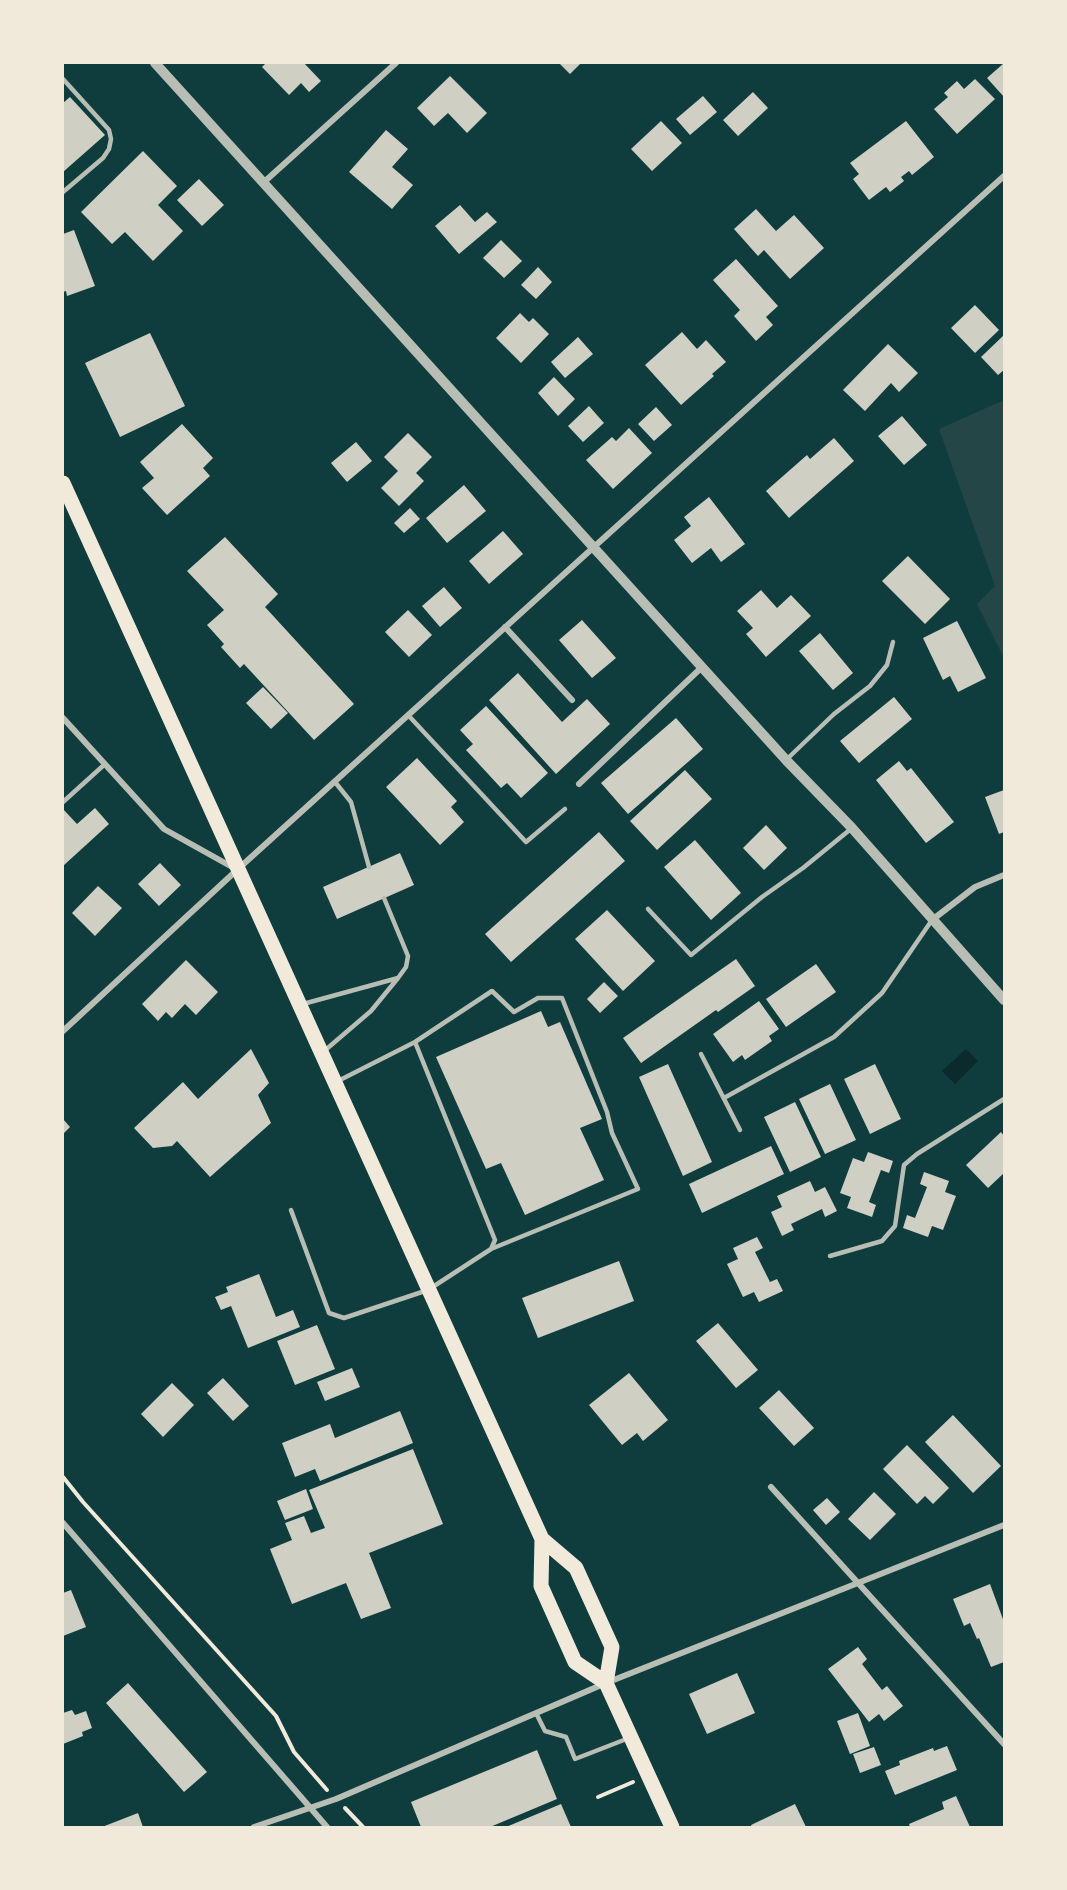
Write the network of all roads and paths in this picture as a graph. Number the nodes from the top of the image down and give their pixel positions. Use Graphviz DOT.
graph roads {
  1 [pos="155,63"];
  2 [pos="396,63"];
  3 [pos="63,80"];
  4 [pos="1004,176"];
  5 [pos="263,183"];
  6 [pos="63,192"];
  7 [pos="63,483"];
  8 [pos="594,547"];
  9 [pos="505,627"];
  10 [pos="893,642"];
  11 [pos="702,667"];
  12 [pos="572,700"];
  13 [pos="408,715"];
  14 [pos="63,718"];
  15 [pos="786,760"];
  16 [pos="105,764"];
  17 [pos="335,782"];
  18 [pos="579,784"];
  19 [pos="63,802"];
  20 [pos="565,808"];
  21 [pos="852,828"];
  22 [pos="369,867"];
  23 [pos="238,869"];
  24 [pos="1004,875"];
  25 [pos="384,898"];
  26 [pos="648,909"];
  27 [pos="932,920"];
  28 [pos="398,978"];
  29 [pos="1004,999"];
  30 [pos="299,1005"];
  31 [pos="63,1031"];
  32 [pos="415,1042"];
  33 [pos="321,1054"];
  34 [pos="701,1054"];
  35 [pos="334,1083"];
  36 [pos="724,1098"];
  37 [pos="1004,1099"];
  38 [pos="740,1130"];
  39 [pos="291,1210"];
  40 [pos="491,1249"];
  41 [pos="830,1256"];
  42 [pos="428,1290"];
  43 [pos="63,1477"];
  44 [pos="771,1487"];
  45 [pos="63,1523"];
  46 [pos="1004,1526"];
  47 [pos="542,1539"];
  48 [pos="858,1584"];
  49 [pos="606,1683"];
  50 [pos="536,1713"];
  51 [pos="631,1737"];
  52 [pos="1004,1744"];
  53 [pos="648,1775"];
  54 [pos="320,1782"];
  55 [pos="598,1797"];
  56 [pos="310,1808"];
  57 [pos="355,1819"];
  58 [pos="254,1827"];
  59 [pos="327,1827"];
  60 [pos="363,1827"];
  61 [pos="672,1827"];
  1 -- 5 [label="street"];
  2 -- 5 [label="street"];
  3 -- 6 [label="lane"];
  4 -- 8 [label="street"];
  5 -- 8 [label="street"];
  7 -- 23 [label="main road"];
  8 -- 9 [label="street"];
  8 -- 11 [label="street"];
  9 -- 12 [label="street"];
  9 -- 13 [label="street"];
  10 -- 15 [label="lane"];
  11 -- 15 [label="street"];
  11 -- 18 [label="street"];
  13 -- 17 [label="street"];
  13 -- 20 [label="lane"];
  14 -- 16 [label="street"];
  15 -- 21 [label="street"];
  16 -- 19 [label="lane"];
  16 -- 23 [label="street"];
  17 -- 22 [label="lane"];
  17 -- 23 [label="street"];
  21 -- 26 [label="lane"];
  21 -- 27 [label="street"];
  23 -- 30 [label="main road"];
  23 -- 31 [label="street"];
  24 -- 27 [label="street"];
  25 -- 28 [label="lane"];
  27 -- 29 [label="street"];
  27 -- 36 [label="lane"];
  28 -- 30 [label="lane"];
  28 -- 33 [label="lane"];
  30 -- 33 [label="main road"];
  32 -- 35 [label="lane"];
  32 -- 40 [label="lane"];
  32 -- 40 [label="lane"];
  33 -- 35 [label="main road"];
  34 -- 36 [label="lane"];
  35 -- 42 [label="main road"];
  36 -- 38 [label="lane"];
  37 -- 41 [label="lane"];
  39 -- 42 [label="lane"];
  40 -- 42 [label="lane"];
  42 -- 47 [label="main road"];
  43 -- 54 [label="path"];
  44 -- 48 [label="street"];
  45 -- 56 [label="street"];
  46 -- 48 [label="street"];
  47 -- 49 [label="main road"];
  47 -- 49 [label="main road"];
  48 -- 49 [label="street"];
  48 -- 52 [label="street"];
  49 -- 50 [label="street"];
  49 -- 51 [label="main road"];
  50 -- 51 [label="lane"];
  50 -- 56 [label="street"];
  51 -- 53 [label="main road"];
  53 -- 55 [label="path"];
  53 -- 61 [label="main road"];
  56 -- 58 [label="street"];
  56 -- 59 [label="street"];
  57 -- 60 [label="path"];
}
